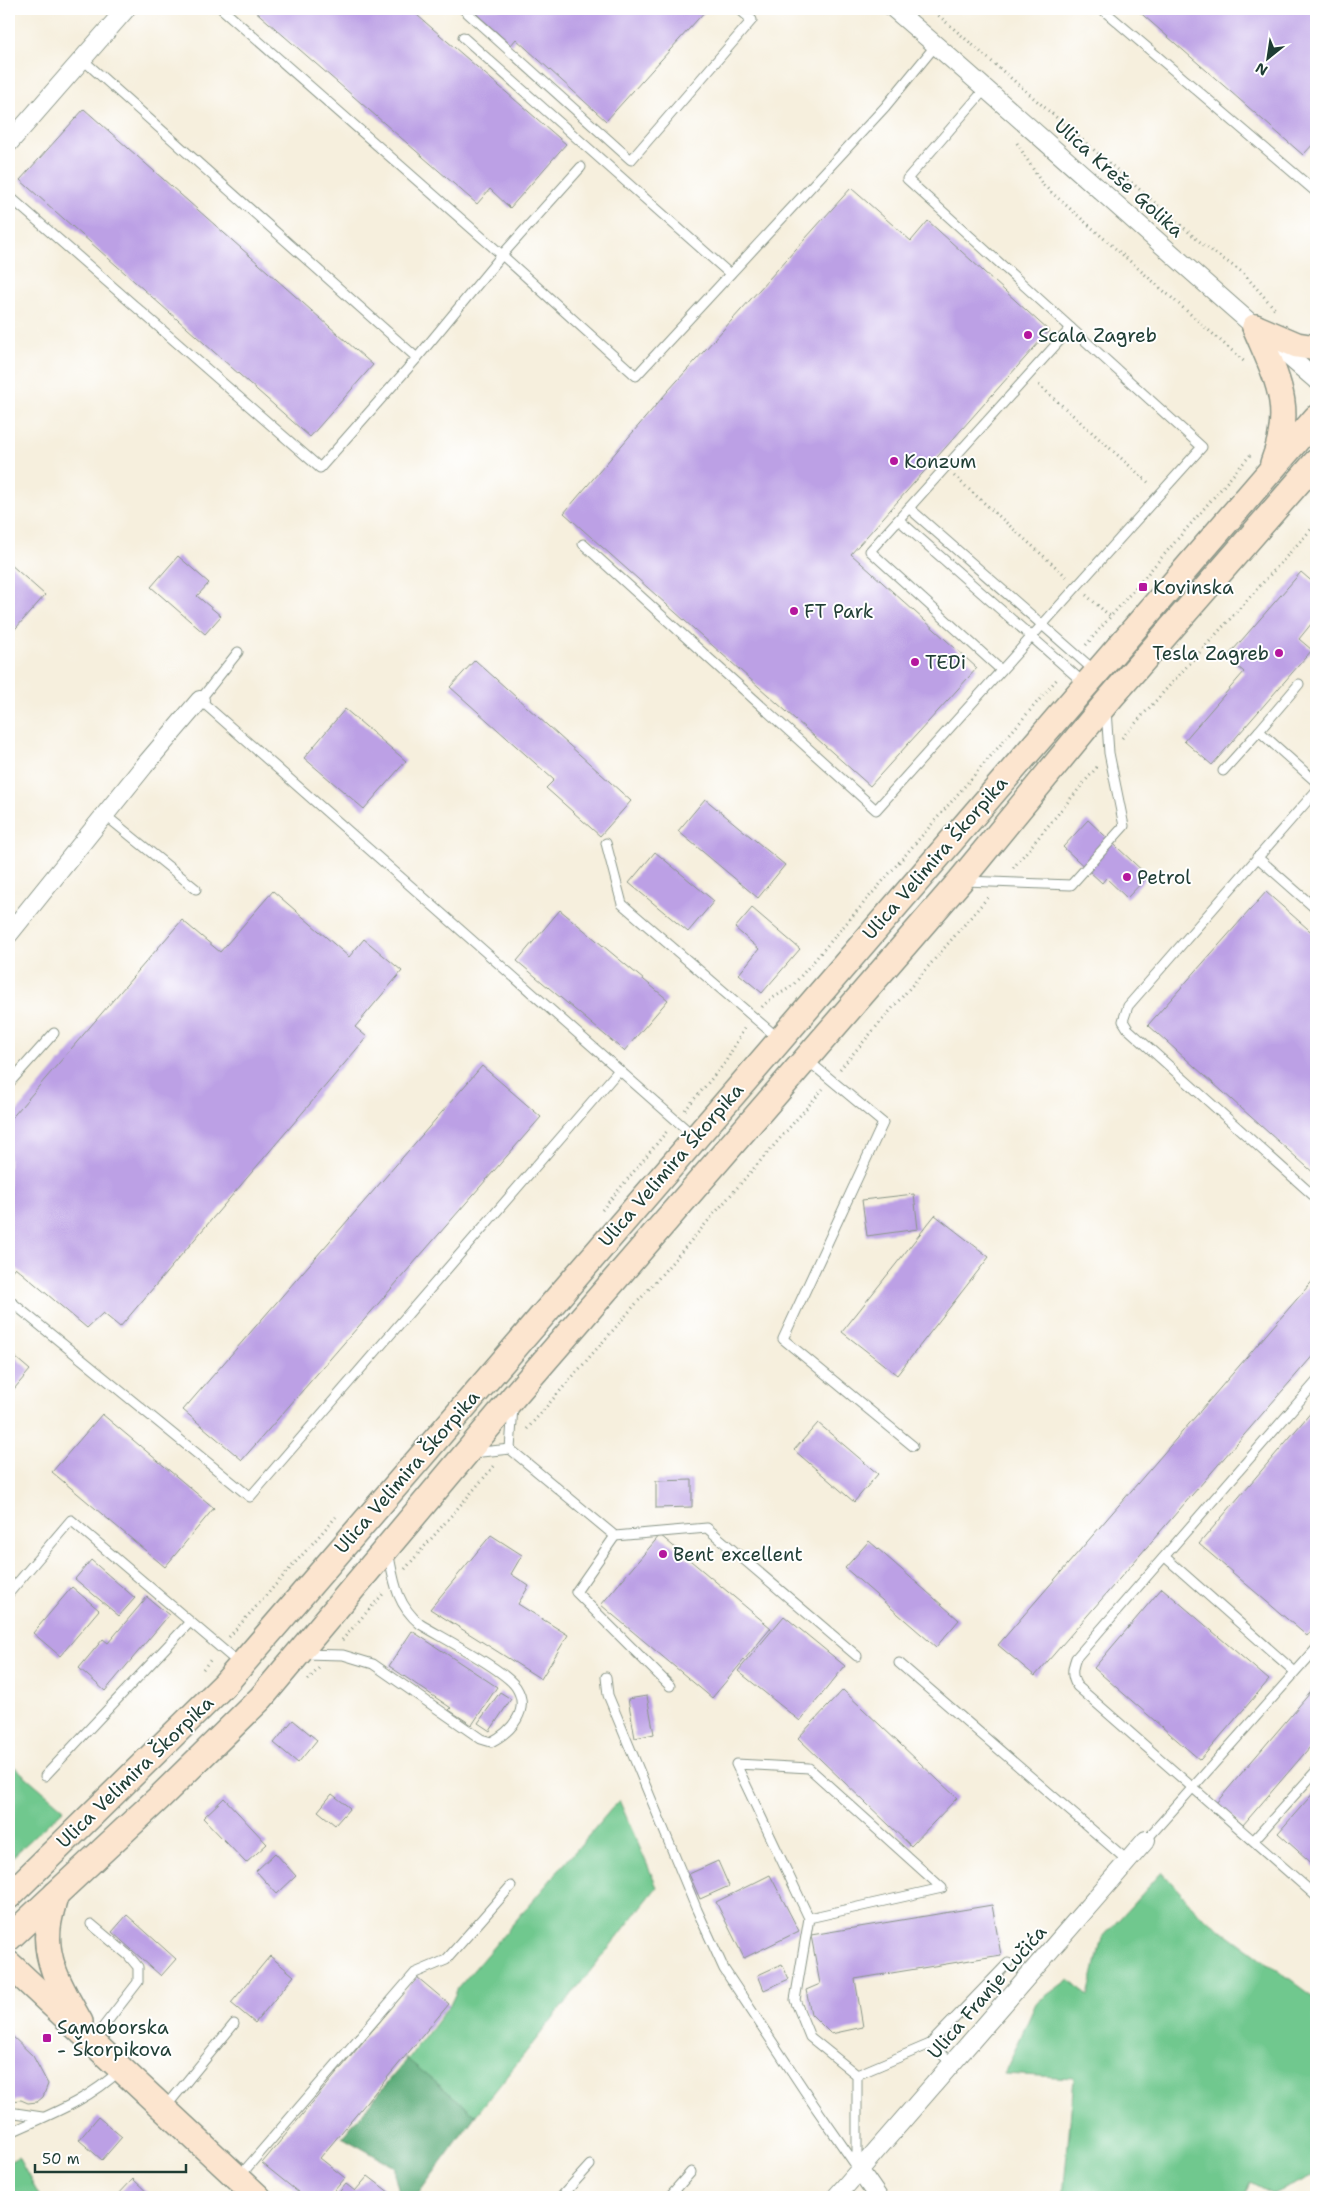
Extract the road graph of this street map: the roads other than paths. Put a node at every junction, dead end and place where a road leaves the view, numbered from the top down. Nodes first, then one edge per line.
1 (126, 9) edge
2 (222, 9) edge
3 (463, 9) edge
4 (739, 9) edge
5 (894, 9) edge
6 (1102, 9) edge
7 (463, 37) dead end
8 (936, 45) junction
9 (82, 59) junction
10 (986, 88) junction
11 (9, 143) edge
12 (581, 167) dead end
13 (1316, 192) edge
14 (9, 196) edge
15 (502, 255) junction
16 (730, 274) junction
17 (1071, 328) junction
18 (1255, 328) junction
19 (1316, 348) edge
20 (417, 358) junction
21 (1316, 380) edge
22 (1316, 418) edge
23 (1316, 462) edge
24 (1268, 474) junction
25 (1316, 490) edge
26 (909, 508) junction
27 (899, 520) junction
28 (1262, 523) junction
29 (583, 544) dead end
30 (1042, 625) junction
31 (1031, 637) junction
32 (238, 652) dead end
33 (1001, 670) junction
34 (1091, 678) junction
35 (1299, 684) dead end
36 (200, 700) junction
37 (1106, 703) junction
38 (1259, 731) junction
39 (1223, 771) dead end
40 (1316, 782) edge
41 (1316, 792) edge
42 (105, 815) junction
43 (606, 843) dead end
44 (1257, 857) junction
45 (960, 881) junction
46 (196, 889) dead end
47 (1316, 909) edge
48 (9, 934) edge
49 (54, 1033) dead end
50 (779, 1039) junction
51 (806, 1059) junction
52 (619, 1070) junction
53 (9, 1079) edge
54 (695, 1137) junction
55 (1316, 1198) edge
56 (9, 1300) edge
57 (1316, 1382) edge
58 (515, 1394) junction
59 (913, 1446) dead end
60 (510, 1449) junction
61 (467, 1454) junction
62 (614, 1536) junction
63 (388, 1546) junction
64 (1164, 1557) junction
65 (9, 1593) edge
66 (190, 1622) junction
67 (1316, 1649) edge
68 (297, 1654) junction
69 (857, 1656) dead end
70 (899, 1664) dead end
71 (241, 1665) junction
72 (1296, 1672) junction
73 (606, 1677) dead end
74 (670, 1686) dead end
75 (1316, 1771) edge
76 (45, 1776) dead end
77 (1194, 1787) junction
78 (1146, 1840) joint
79 (1254, 1840) junction
80 (1128, 1861) junction
81 (511, 1886) dead end
82 (56, 1894) junction
83 (9, 1896) edge
84 (1316, 1896) edge
85 (809, 1918) junction
86 (91, 1924) dead end
87 (9, 1938) edge
88 (1008, 1963) dead end
89 (9, 1964) edge
90 (234, 2024) dead end
91 (91, 2042) junction
92 (930, 2044) junction
93 (953, 2064) junction
94 (120, 2070) junction
95 (857, 2075) junction
96 (163, 2110) junction
97 (9, 2112) edge
98 (42, 2118) junction
99 (9, 2133) edge
100 (590, 2165) dead end
101 (858, 2168) junction
102 (691, 2172) dead end
103 (237, 2179) junction
104 (258, 2197) edge
105 (561, 2197) edge
106 (669, 2197) edge
107 (836, 2197) edge
108 (878, 2197) edge

1 - 9 street
2 - 15 lane
3 - 4 lane
5 - 8 street, Ulica Kreše Golika
6 - 13 lane
7 - 16 lane
8 - 10 street, Ulica Kreše Golika
8 - 16 lane
9 - 11 street
9 - 20 lane
10 - 17 lane
10 - 18 street, Ulica Kreše Golika
12 - 15 lane
14 - 20 lane
15 - 16 lane
15 - 20 lane
17 - 26 lane
17 - 30 lane
18 - 19 main road
18 - 21 street, Ulica Kreše Golika
18 - 24 main road
22 - 24 main road, Ulica Velimira Škorpika
23 - 28 main road, Ulica Velimira Škorpika
24 - 34 main road, Ulica Velimira Škorpika
25 - 28 main road
26 - 27 lane
26 - 30 lane
27 - 31 lane
27 - 33 lane
28 - 37 main road, Ulica Velimira Škorpika
29 - 33 lane
30 - 31 lane
30 - 34 lane
31 - 33 lane
31 - 34 lane
32 - 36 lane
34 - 50 main road, Ulica Velimira Škorpika
35 - 38 lane
36 - 42 street
36 - 52 lane
37 - 45 main road, Ulica Velimira Škorpika
37 - 45 lane
38 - 39 lane
38 - 40 lane
41 - 44 lane
42 - 46 lane
42 - 48 street
43 - 50 lane
44 - 47 lane
44 - 55 lane
45 - 51 main road, Ulica Velimira Škorpika
49 - 53 lane
50 - 54 main road, Ulica Velimira Škorpika
51 - 58 main road, Ulica Velimira Škorpika
51 - 59 lane
52 - 54 lane
52 - 56 lane
54 - 71 main road, Ulica Velimira Škorpika
57 - 64 lane
58 - 60 lane
58 - 61 main road, Ulica Velimira Škorpika
60 - 61 lane
60 - 62 lane
61 - 63 main road, Ulica Velimira Škorpika
62 - 69 lane
62 - 74 lane
63 - 68 main road, Ulica Velimira Škorpika
63 - 68 lane
64 - 72 lane
64 - 77 lane
65 - 66 lane
66 - 71 lane
66 - 76 lane
67 - 72 lane
68 - 82 main road, Ulica Velimira Škorpika
70 - 80 lane
71 - 83 main road, Ulica Velimira Škorpika
72 - 77 lane
73 - 101 lane
75 - 79 lane
77 - 78 lane
77 - 79 lane
78 - 80 street, Ulica Franje Lučića
79 - 84 lane
80 - 93 street, Ulica Franje Lučića
81 - 103 lane
82 - 87 main road, Ulica Velimira Škorpika
82 - 91 main road
85 - 85 lane
85 - 95 lane
86 - 91 lane
88 - 92 lane
89 - 91 main road
90 - 96 lane
91 - 94 main road
92 - 93 lane
92 - 95 lane
93 - 101 street, Ulica Franje Lučića
94 - 96 main road
94 - 98 lane
95 - 101 lane
96 - 103 main road
97 - 98 lane
98 - 99 lane
100 - 105 lane
101 - 107 street, Ulica Franje Lučića
101 - 108 street
102 - 106 lane
103 - 104 main road

